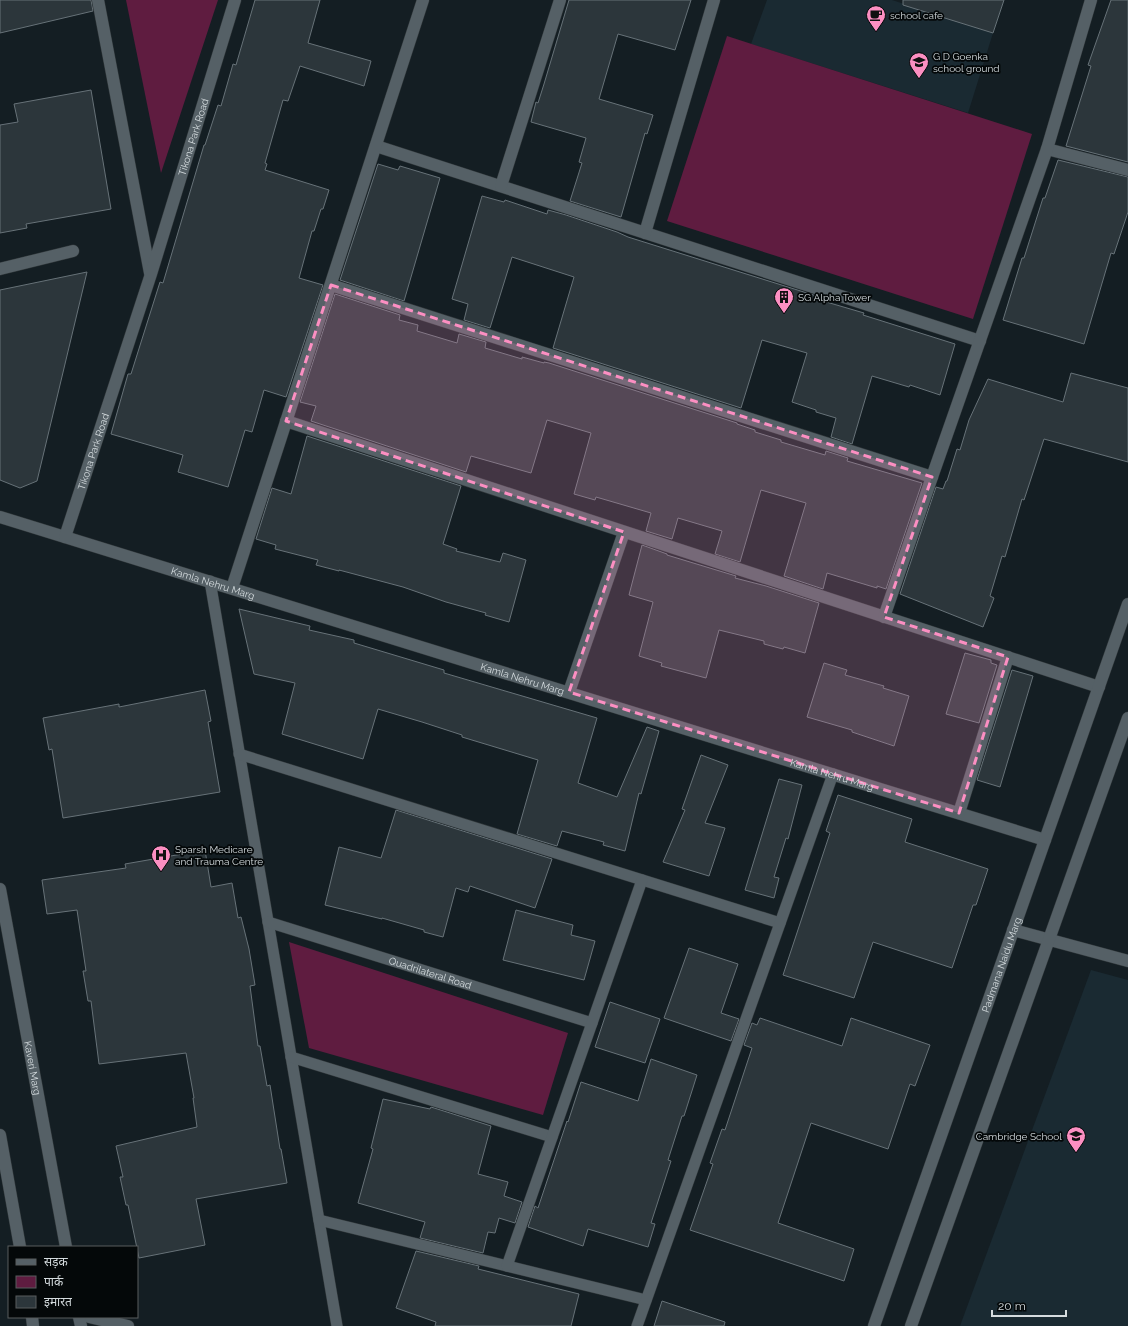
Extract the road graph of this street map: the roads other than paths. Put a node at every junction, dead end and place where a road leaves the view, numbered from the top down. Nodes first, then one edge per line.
1 (98, 0) edge
2 (235, 0) edge
3 (423, 0) edge
4 (560, 0) edge
5 (714, 0) edge
6 (1091, 0) edge
7 (376, 146) junction
8 (1047, 150) junction
9 (1128, 170) edge
10 (502, 186) junction
11 (645, 233) junction
12 (73, 251) dead end
13 (0, 269) edge
14 (151, 274) junction
15 (331, 284) junction
16 (980, 341) junction
17 (286, 421) junction
18 (932, 477) junction
19 (0, 516) edge
20 (624, 532) junction
21 (65, 537) junction
22 (210, 581) junction
23 (232, 588) junction
24 (1128, 604) edge
25 (884, 617) junction
26 (1008, 657) junction
27 (1099, 687) junction
28 (569, 692) junction
29 (1128, 718) edge
30 (239, 754) junction
31 (833, 774) junction
32 (959, 813) junction
33 (1045, 840) junction
34 (642, 880) junction
35 (0, 889) edge
36 (268, 922) junction
37 (780, 923) junction
38 (1013, 930) junction
39 (1049, 940) junction
40 (1128, 961) edge
41 (592, 1023) junction
42 (291, 1057) junction
43 (0, 1135) edge
44 (552, 1137) junction
45 (319, 1220) junction
46 (20, 1246) edge
47 (66, 1246) edge
48 (507, 1266) junction
49 (646, 1300) junction
50 (93, 1318) edge
51 (128, 1326) edge
52 (337, 1326) edge
53 (637, 1326) edge
54 (874, 1326) edge
55 (911, 1326) edge

1 - 14 street, Tikona Park Road
2 - 14 street, Tikona Park Road
3 - 7 street
4 - 10 street
5 - 11 street
6 - 8 street
7 - 10 street
7 - 15 street
8 - 9 street
8 - 16 street
10 - 11 street
11 - 16 street
12 - 13 street
14 - 21 street, Tikona Park Road
15 - 17 street
15 - 18 street
16 - 18 street
17 - 20 street
17 - 23 street
18 - 25 street
19 - 21 street, Kamla Nehru Marg
20 - 25 street
20 - 28 street
21 - 22 street, Kamla Nehru Marg
22 - 23 street, Kamla Nehru Marg
22 - 30 lane
23 - 28 street, Kamla Nehru Marg
24 - 27 street, Padmana Naidu Marg
25 - 26 street
26 - 27 street
26 - 32 street
27 - 33 street, Padmana Naidu Marg
28 - 31 street, Kamla Nehru Marg
29 - 39 street
30 - 34 lane
30 - 36 lane
31 - 32 street, Kamla Nehru Marg
31 - 37 lane
32 - 33 street, Kamla Nehru Marg
33 - 38 street, Padmana Naidu Marg
34 - 37 lane
34 - 41 lane
35 - 47 street, Kaveri Marg
36 - 41 lane, Quadrilateral Road
36 - 42 lane
37 - 49 lane
38 - 39 street
38 - 54 street, Padmana Naidu Marg
39 - 40 street
39 - 55 street
41 - 44 lane
42 - 44 lane
42 - 45 lane
43 - 46 street
44 - 48 lane
45 - 48 lane
45 - 52 lane
48 - 49 lane
49 - 53 lane
50 - 51 street

